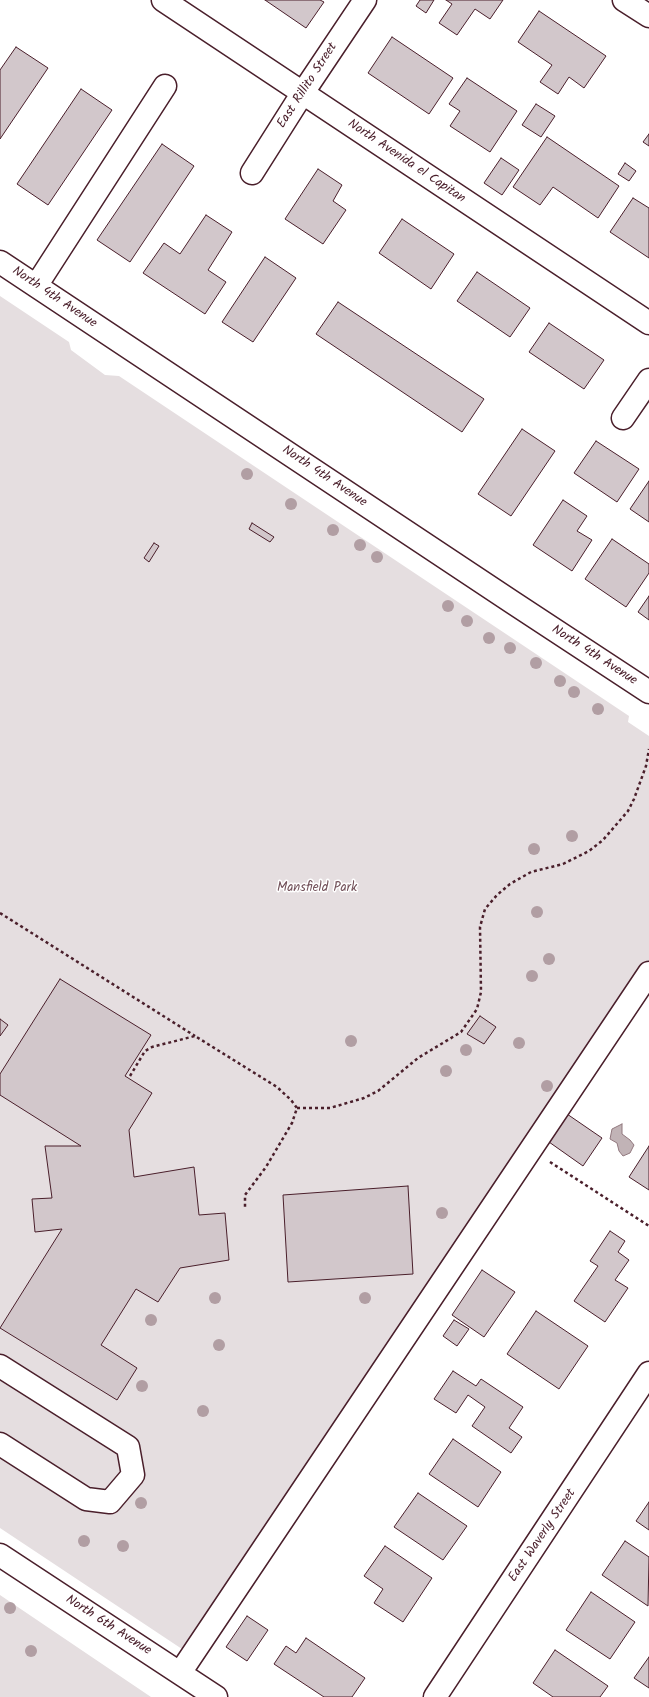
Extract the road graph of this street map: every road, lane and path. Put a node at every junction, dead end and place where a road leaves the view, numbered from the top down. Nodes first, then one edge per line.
1 (163, 0) edge
2 (365, 0) edge
3 (624, 0) edge
4 (649, 16) edge
5 (164, 86) dead end
6 (302, 94) junction
7 (252, 174) dead end
8 (0, 262) edge
9 (36, 286) junction
10 (649, 323) edge
11 (649, 380) edge
12 (623, 418) dead end
13 (649, 692) edge
14 (649, 749) edge
15 (0, 913) edge
16 (649, 973) edge
17 (195, 1036) junction
18 (130, 1076) dead end
19 (297, 1108) junction
20 (531, 1149) junction
21 (245, 1207) dead end
22 (649, 1226) edge
23 (0, 1366) edge
24 (649, 1374) edge
25 (0, 1444) edge
26 (0, 1555) edge
27 (180, 1674) junction
28 (216, 1697) edge
29 (435, 1697) edge

1 - 6 street, North Avenida el Capitan
2 - 6 street, East Rillito Street
3 - 4 street
5 - 9 street
6 - 7 street, East Rillito Street
6 - 10 street, North Avenida el Capitan
8 - 9 street, North 4th Avenue
9 - 13 street, North 4th Avenue
11 - 12 street
14 - 19 path
15 - 17 path
16 - 20 street
17 - 18 path
17 - 19 path
19 - 21 path
20 - 22 path
20 - 27 street
23 - 25 street
24 - 29 street, East Waverly Street
26 - 27 street, North 6th Avenue
27 - 28 street, North 6th Avenue

